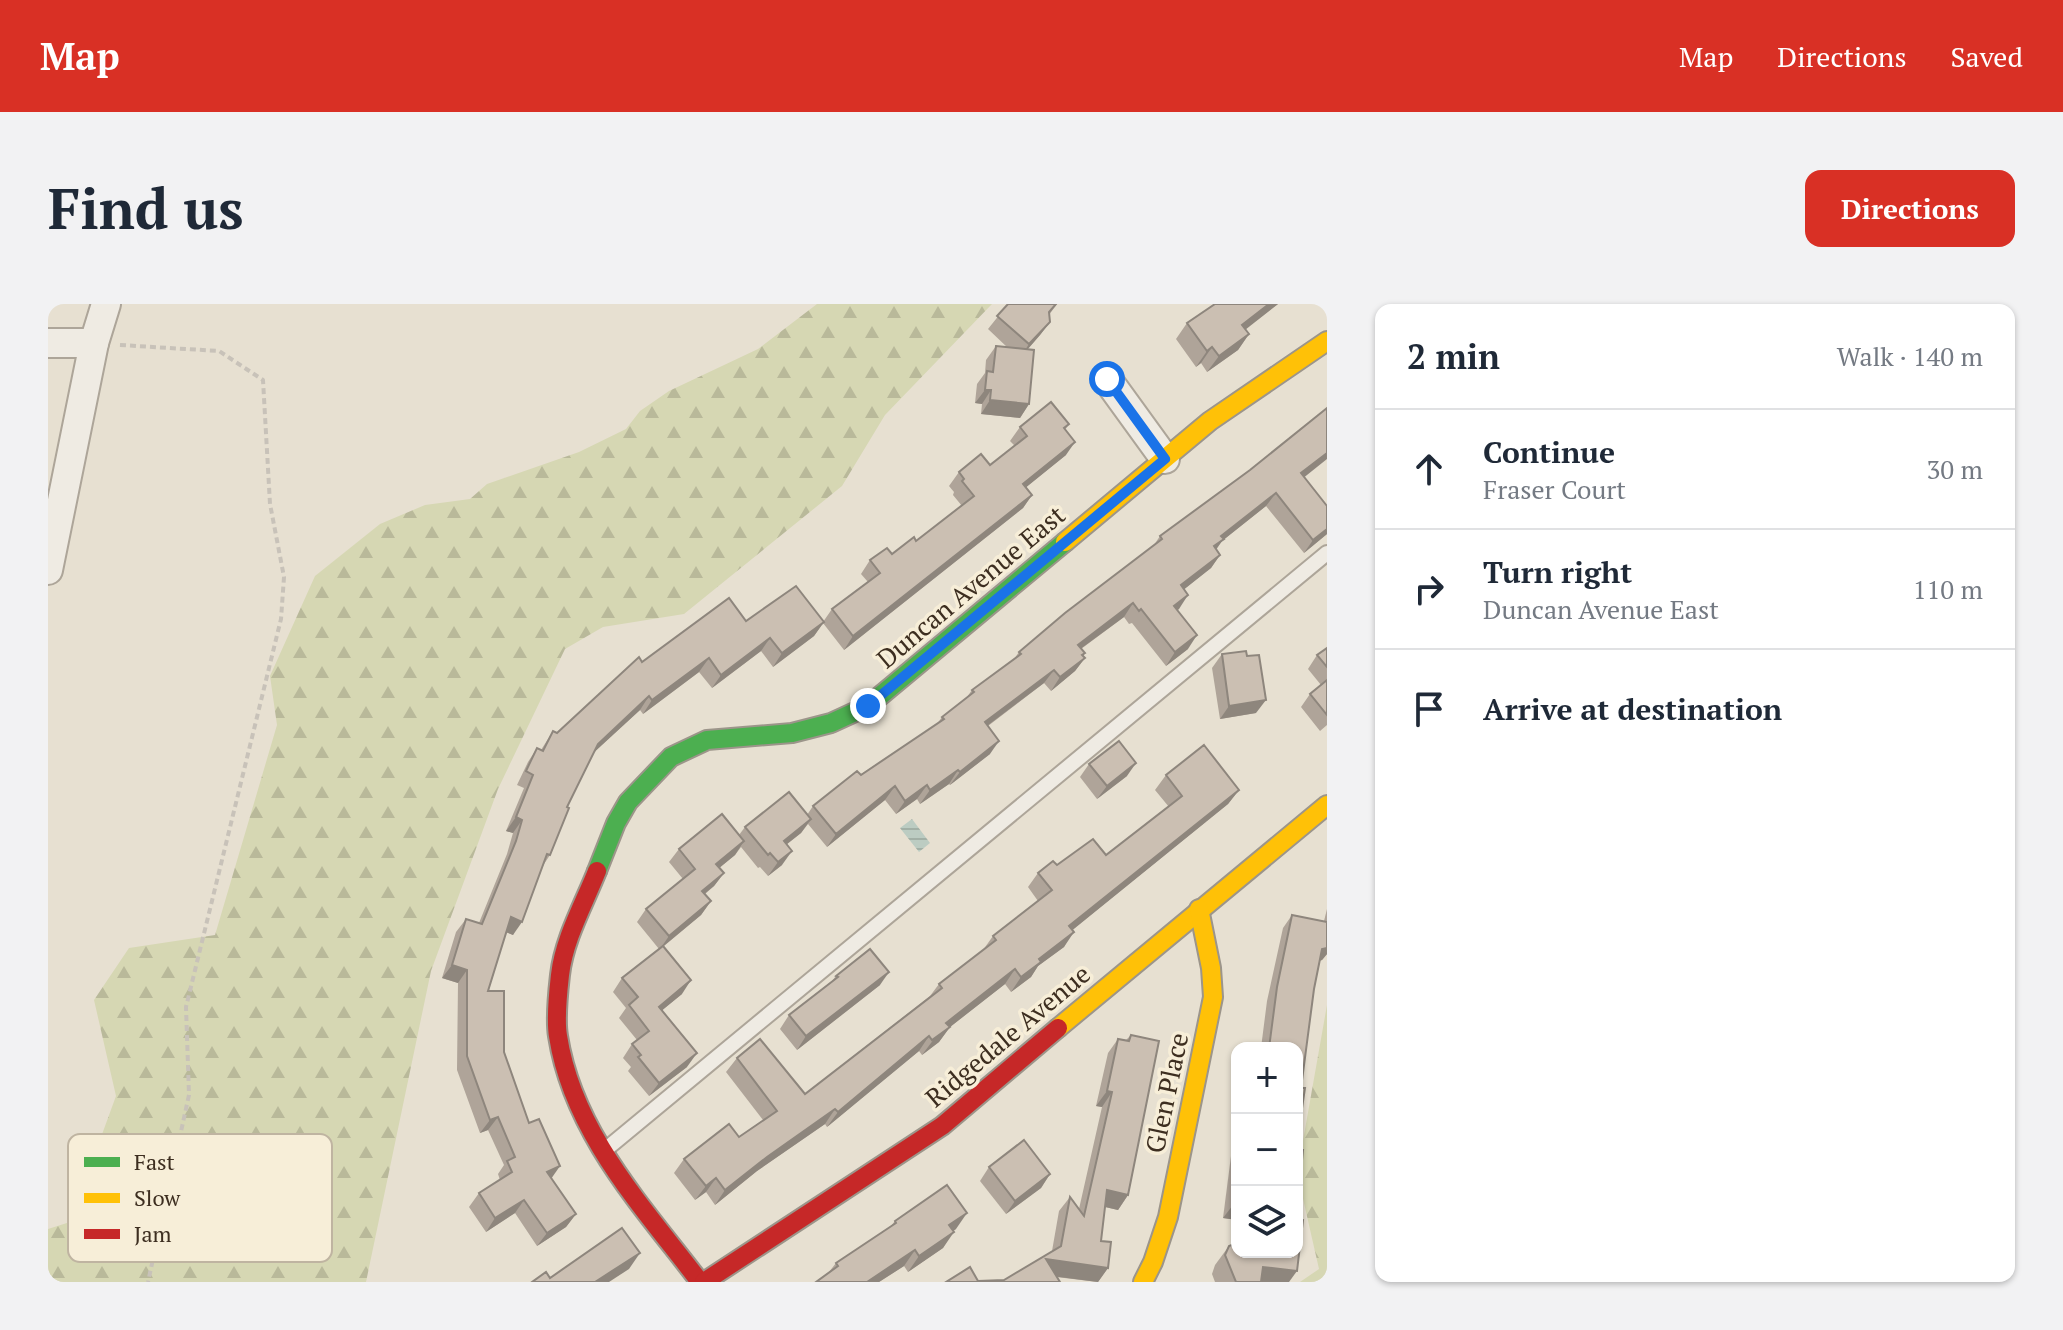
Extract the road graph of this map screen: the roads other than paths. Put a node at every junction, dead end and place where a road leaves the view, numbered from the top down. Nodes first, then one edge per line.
1 (106, 304) edge
2 (1327, 341) edge
3 (48, 343) edge
4 (94, 343) junction
5 (1107, 379) dead end
6 (1165, 459) junction
7 (1327, 553) edge
8 (48, 570) edge
9 (1327, 805) edge
10 (1199, 909) junction
11 (601, 1152) junction
12 (702, 1282) edge
13 (1143, 1282) edge

1 - 4 street
2 - 6 street, Duncan Avenue East
3 - 4 street
4 - 8 street
5 - 6 street
6 - 11 street, Duncan Avenue East
7 - 11 lane
9 - 10 street, Ridgedale Avenue
10 - 12 street, Ridgedale Avenue
10 - 13 street, Glen Place
11 - 12 street, Duncan Avenue East

